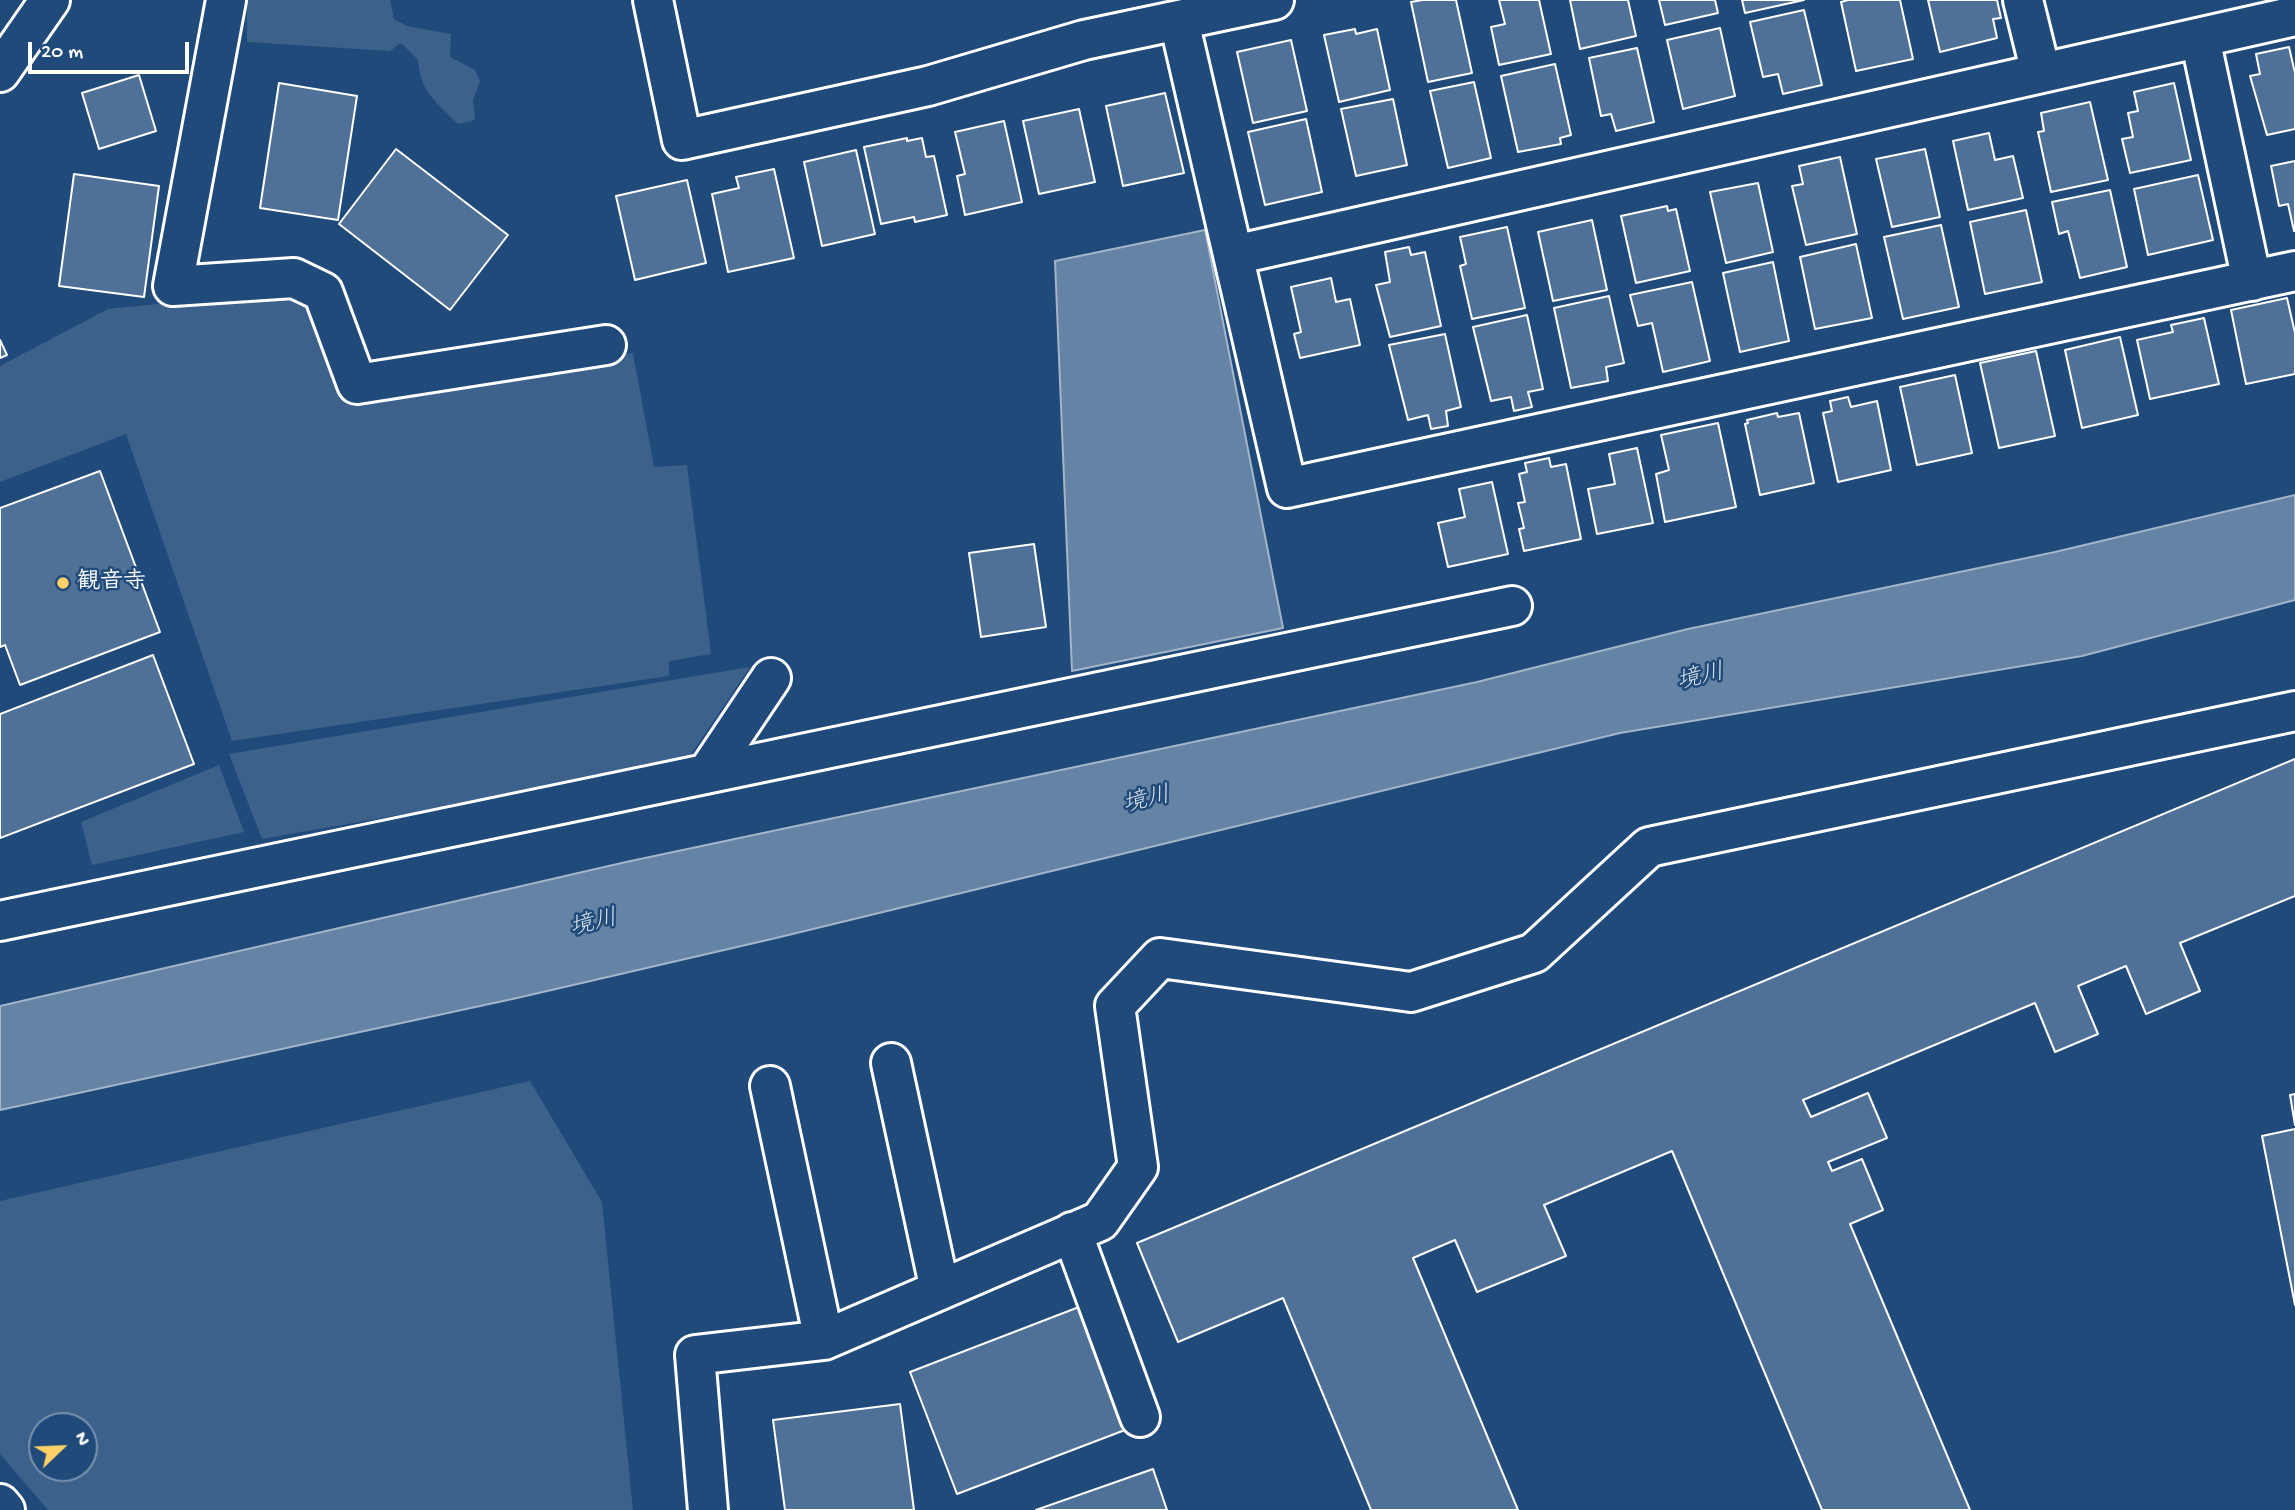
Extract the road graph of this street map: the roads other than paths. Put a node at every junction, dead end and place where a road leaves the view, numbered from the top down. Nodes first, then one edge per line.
1 (50, 0) edge
2 (226, 0) edge
3 (653, 0) edge
4 (1274, 0) edge
5 (2023, 0) edge
6 (2295, 16) edge
7 (1179, 21) junction
8 (2200, 38) junction
9 (0, 72) edge
10 (2041, 74) junction
11 (1234, 255) junction
12 (2295, 271) edge
13 (2252, 281) junction
14 (606, 345) dead end
15 (1511, 606) dead end
16 (771, 678) dead end
17 (2295, 710) edge
18 (708, 772) junction
19 (0, 921) edge
20 (891, 1063) dead end
21 (770, 1086) dead end
22 (1072, 1233) junction
23 (940, 1290) junction
24 (824, 1340) junction
25 (1140, 1417) dead end
26 (0, 1504) edge
27 (5, 1510) edge
28 (708, 1510) edge

1 - 9 street
2 - 14 street
3 - 7 street
4 - 7 street
5 - 10 street
6 - 8 street
7 - 11 street
8 - 10 street
8 - 13 street
10 - 11 street
11 - 13 street
12 - 13 street
15 - 18 street
16 - 18 street
17 - 22 street
18 - 19 street
20 - 23 street
21 - 24 street
22 - 23 street
22 - 25 street
23 - 24 street
24 - 28 street
26 - 27 street

